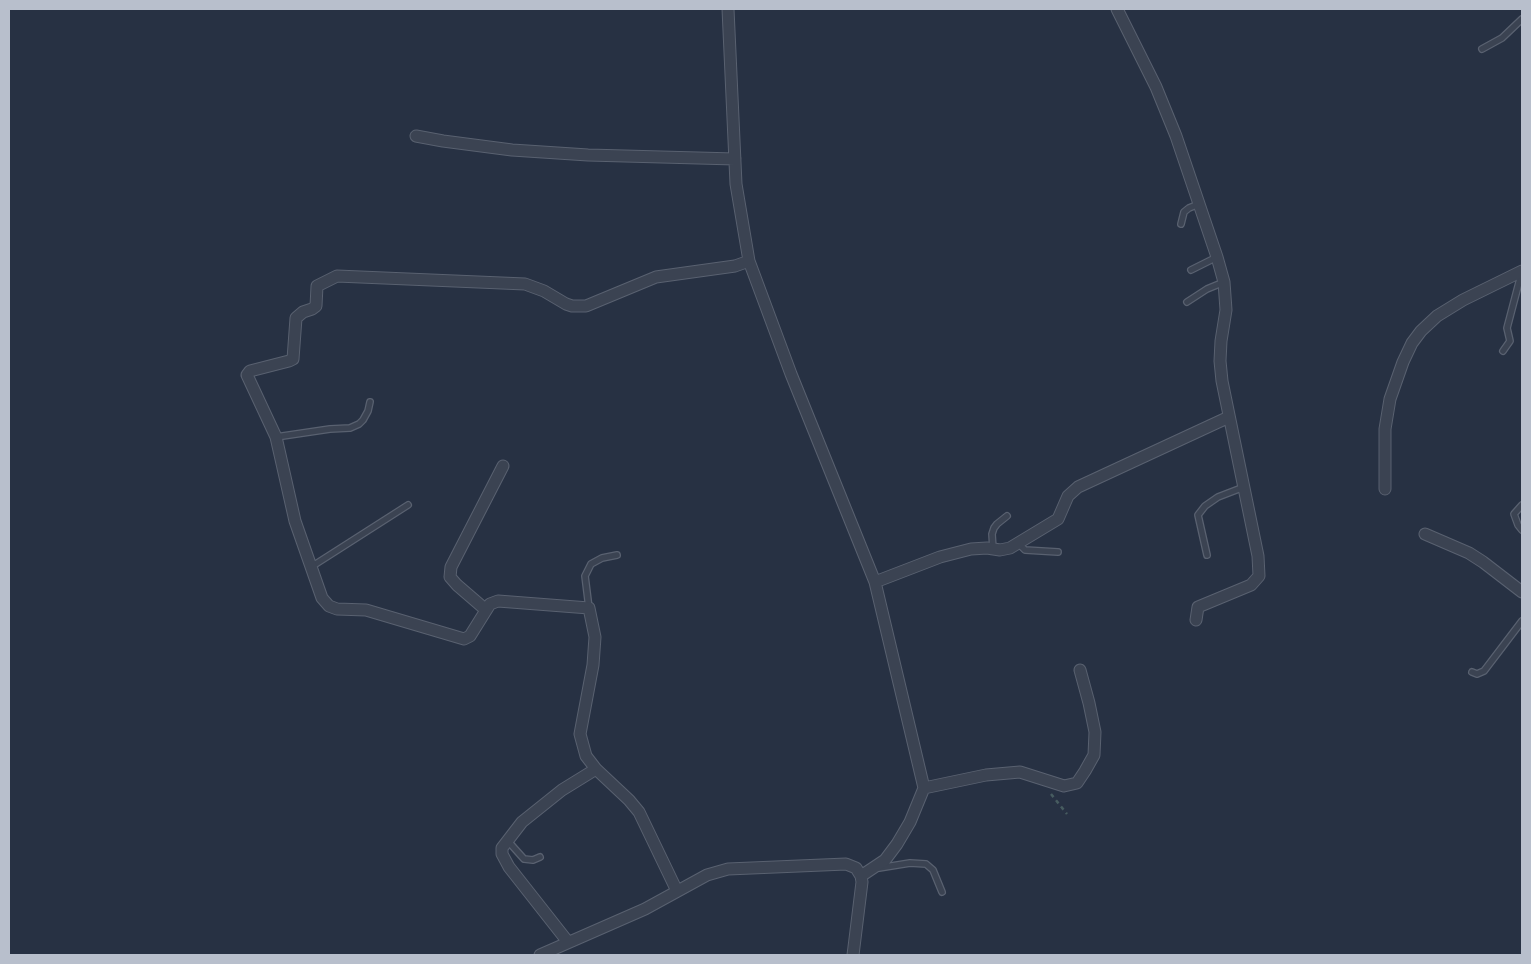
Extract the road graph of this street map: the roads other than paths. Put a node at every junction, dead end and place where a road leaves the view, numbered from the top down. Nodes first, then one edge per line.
1 (728, 9) edge
2 (1117, 9) edge
3 (1522, 19) edge
4 (1482, 49) dead end
5 (416, 136) dead end
6 (735, 159) junction
7 (1199, 204) junction
8 (1181, 224) dead end
9 (1217, 258) junction
10 (749, 261) junction
11 (1191, 270) dead end
12 (1522, 271) edge
13 (1224, 282) junction
14 (1188, 302) dead end
15 (1503, 351) dead end
16 (370, 402) dead end
17 (1230, 418) junction
18 (276, 437) junction
19 (503, 466) dead end
20 (1244, 487) junction
21 (1385, 489) dead end
22 (408, 505) dead end
23 (1522, 505) edge
24 (1006, 516) dead end
25 (1522, 530) edge
26 (1425, 534) dead end
27 (1018, 543) junction
28 (993, 549) junction
29 (1058, 552) dead end
30 (617, 555) dead end
31 (1207, 555) dead end
32 (311, 567) junction
33 (875, 582) junction
34 (1522, 592) edge
35 (589, 608) junction
36 (486, 610) junction
37 (1196, 620) dead end
38 (1522, 621) edge
39 (1080, 670) dead end
40 (1472, 672) dead end
41 (596, 769) junction
42 (924, 788) junction
43 (506, 840) junction
44 (540, 857) dead end
45 (872, 869) junction
46 (861, 876) junction
47 (677, 891) junction
48 (942, 892) dead end
49 (568, 942) junction
50 (540, 955) edge
51 (853, 955) edge

1 - 6 street
2 - 7 street
3 - 4 lane
5 - 6 street
6 - 10 street
7 - 8 lane
7 - 9 street
9 - 11 lane
9 - 13 street
10 - 18 street
10 - 33 street
12 - 15 lane
12 - 21 street
13 - 14 lane
13 - 17 street
16 - 18 lane
17 - 20 street
17 - 27 street
18 - 32 street
19 - 36 street
20 - 31 lane
20 - 37 street
22 - 32 lane
23 - 25 lane
24 - 28 lane
26 - 34 street
27 - 28 street
27 - 29 lane
28 - 33 street
30 - 35 lane
32 - 36 street
33 - 42 street
35 - 36 street
35 - 41 street
38 - 40 lane
39 - 42 street
41 - 43 street
41 - 47 street
42 - 45 street
43 - 44 lane
43 - 49 street
45 - 46 street
45 - 48 lane
46 - 47 street
46 - 51 street
47 - 49 street
49 - 50 street

